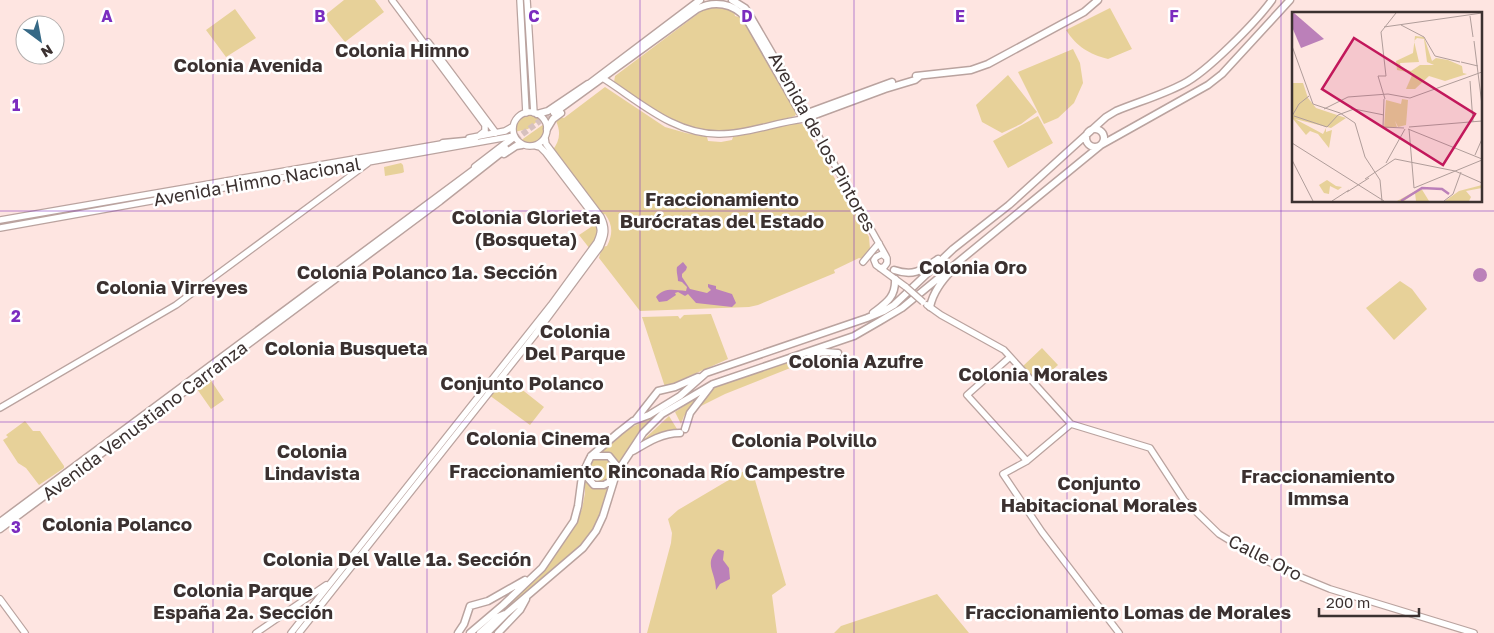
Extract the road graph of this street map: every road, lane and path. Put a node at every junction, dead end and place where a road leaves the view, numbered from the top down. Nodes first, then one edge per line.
1 (392, 0) edge
2 (397, 0) edge
3 (520, 0) edge
4 (527, 0) edge
5 (700, 0) edge
6 (732, 0) edge
7 (1098, 0) edge
8 (1272, 0) edge
9 (1290, 0) edge
10 (719, 2) edge
11 (764, 44) junction
12 (443, 65) junction
13 (604, 78) junction
14 (594, 83) junction
15 (526, 112) junction
16 (554, 112) tunnel mouth
17 (535, 113) junction
18 (806, 118) junction
19 (512, 128) junction
20 (547, 128) junction
21 (1089, 131) junction
22 (496, 133) junction
23 (514, 137) junction
24 (477, 138) junction
25 (544, 138) junction
26 (484, 142) junction
27 (443, 144) joint
28 (522, 145) junction
29 (536, 146) junction
30 (1100, 146) junction
31 (505, 149) tunnel mouth
32 (496, 151) junction
33 (368, 163) junction
34 (469, 175) junction
35 (0, 220) edge
36 (0, 228) edge
37 (879, 242) junction
38 (954, 248) junction
39 (877, 256) junction
40 (964, 257) junction
41 (887, 258) junction
42 (863, 262) dead end
43 (880, 268) junction
44 (894, 270) junction
45 (895, 279) junction
46 (904, 285) junction
47 (930, 307) junction
48 (867, 318) junction
49 (528, 339) junction
50 (782, 347) junction
51 (770, 350) junction
52 (838, 353) dead end
53 (796, 355) junction
54 (1010, 357) junction
55 (786, 359) junction
56 (774, 364) junction
57 (706, 373) junction
58 (713, 384) junction
59 (0, 408) edge
60 (636, 420) junction
61 (1071, 424) junction
62 (630, 453) junction
63 (592, 456) junction
64 (1027, 462) junction
65 (585, 467) junction
66 (615, 476) junction
67 (0, 522) edge
68 (0, 529) edge
69 (542, 568) junction
70 (332, 581) junction
71 (527, 596) junction
72 (511, 597) junction
73 (0, 599) edge
74 (507, 613) junction
75 (25, 633) edge
76 (256, 633) edge
77 (292, 633) edge
78 (299, 633) edge
79 (458, 633) edge
80 (465, 633) edge
81 (470, 633) edge
82 (480, 633) edge
83 (487, 633) edge
84 (498, 633) edge
85 (1120, 633) edge
86 (1474, 633) edge

1 - 12 main road
2 - 12 main road
3 - 15 main road
4 - 17 main road
5 - 14 main road
6 - 11 main road
7 - 18 main road
8 - 21 main road
9 - 30 main road
10 - 11 main road
10 - 13 main road
11 - 18 main road, Avenida de los Pintores
12 - 22 main road
12 - 24 main road
13 - 14 main road
13 - 18 main road
14 - 16 main road
14 - 17 main road
14 - 20 main road
15 - 17 main road
15 - 19 main road
17 - 20 main road
18 - 37 main road, Avenida de los Pintores
19 - 22 main road
19 - 23 main road
20 - 25 main road
21 - 30 main road
21 - 30 main road
21 - 38 main road
22 - 24 main road
23 - 26 main road, Avenida Himno Nacional
23 - 28 main road
23 - 32 main road
24 - 27 main road
25 - 29 main road
25 - 49 main road
26 - 32 main road
26 - 33 main road, Avenida Himno Nacional
27 - 35 main road, Avenida Himno Nacional
28 - 29 main road
28 - 34 main road
29 - 49 main road
30 - 40 main road
31 - 34 main road, Avenida Venustiano Carranza
32 - 34 main road
33 - 36 main road, Avenida Himno Nacional
33 - 59 main road
34 - 67 main road, Avenida Venustiano Carranza
34 - 68 main road, Avenida Venustiano Carranza
37 - 39 main road, Avenida de los Pintores
37 - 41 main road, Avenida de los Pintores
37 - 42 main road
38 - 44 main road
38 - 48 main road
39 - 41 main road
39 - 43 main road
40 - 47 main road
40 - 53 main road
41 - 43 main road
41 - 44 main road, Avenida de los Pintores
43 - 45 main road
44 - 46 main road, Avenida de los Pintores
45 - 46 main road
45 - 48 main road
46 - 47 main road, bridge
47 - 54 main road
48 - 50 main road
49 - 70 main road
49 - 78 main road
50 - 51 main road
50 - 55 main road
51 - 56 main road
51 - 57 main road
52 - 53 main road
53 - 55 main road
54 - 61 main road
54 - 64 main road
55 - 56 main road
56 - 58 main road
57 - 60 main road
57 - 60 main road
58 - 62 main road
58 - 62 main road
60 - 63 main road
61 - 64 main road
61 - 86 main road, Calle Oro
62 - 66 main road
63 - 65 main road
63 - 66 main road
64 - 85 main road
65 - 66 main road
65 - 69 main road
66 - 71 main road
69 - 72 main road
69 - 79 main road
70 - 76 main road
70 - 77 main road
71 - 74 main road
71 - 84 main road
72 - 80 main road
72 - 81 main road
73 - 75 main road
74 - 82 main road
74 - 83 main road

